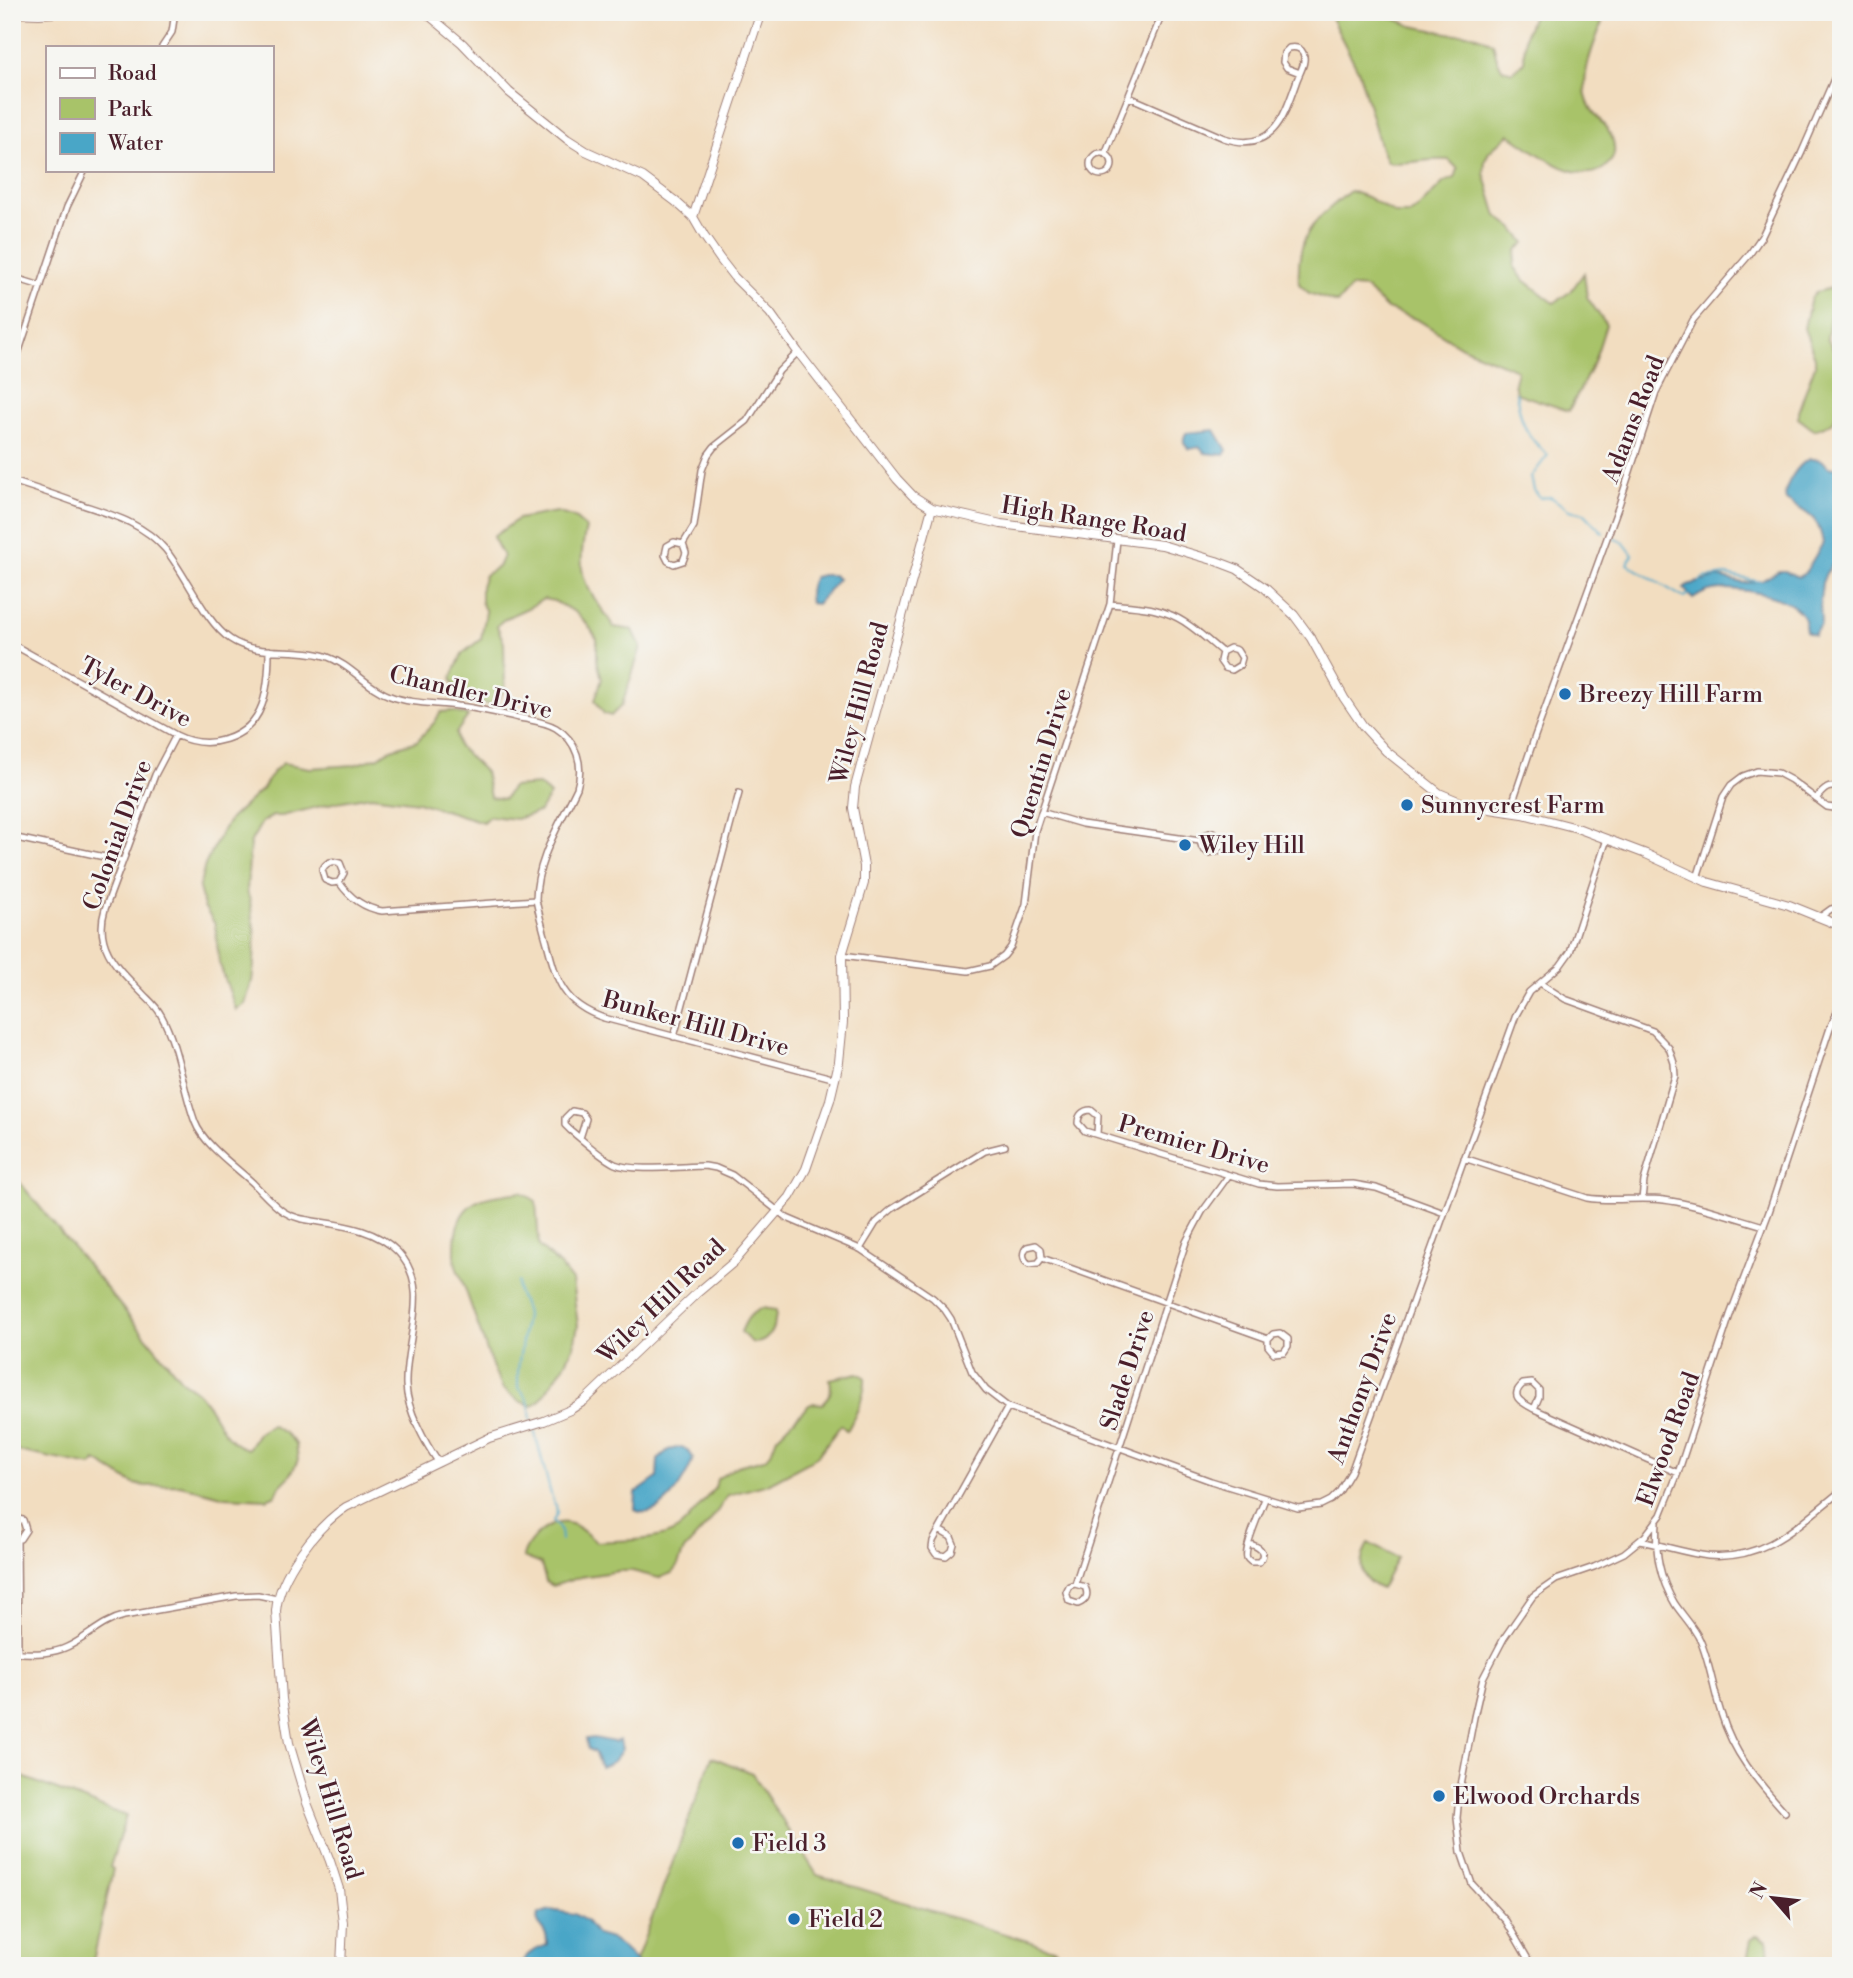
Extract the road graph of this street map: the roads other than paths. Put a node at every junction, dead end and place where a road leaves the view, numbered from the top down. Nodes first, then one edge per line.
1 (69, 12) edge
2 (176, 12) edge
3 (425, 12) edge
4 (761, 12) edge
5 (1163, 12) edge
6 (12, 13) edge
7 (163, 46) edge
8 (1841, 63) edge
9 (1300, 73) junction
10 (1129, 97) junction
11 (1105, 154) junction
12 (84, 172) edge
13 (693, 217) junction
14 (12, 277) edge
15 (41, 286) junction
16 (798, 352) junction
17 (12, 372) edge
18 (12, 481) edge
19 (932, 508) junction
20 (1117, 540) junction
21 (683, 544) junction
22 (1110, 604) junction
23 (12, 644) edge
24 (270, 650) junction
25 (1222, 652) junction
26 (176, 736) junction
27 (1841, 792) edge
28 (739, 793) dead end
29 (1816, 799) junction
30 (1841, 802) edge
31 (1041, 812) junction
32 (1509, 813) junction
33 (12, 837) edge
34 (1607, 839) junction
35 (1200, 841) junction
36 (123, 861) junction
37 (1697, 878) junction
38 (339, 882) junction
39 (536, 900) junction
40 (1841, 907) edge
41 (1820, 917) junction
42 (1841, 926) edge
43 (842, 955) junction
44 (1540, 983) junction
45 (1841, 1003) edge
46 (674, 1037) junction
47 (835, 1079) junction
48 (1097, 1135) junction
49 (580, 1138) junction
50 (1005, 1146) dead end
51 (1464, 1158) junction
52 (1229, 1175) junction
53 (1642, 1199) junction
54 (777, 1212) junction
55 (1444, 1213) junction
56 (1764, 1226) junction
57 (860, 1249) junction
58 (1042, 1258) dead end
59 (1167, 1303) junction
60 (1268, 1339) dead end
61 (1008, 1407) junction
62 (1534, 1409) junction
63 (1120, 1447) junction
64 (439, 1463) junction
65 (1678, 1473) junction
66 (1841, 1491) edge
67 (1265, 1499) junction
68 (12, 1518) edge
69 (1657, 1522) junction
70 (939, 1530) junction
71 (14, 1539) edge
72 (1639, 1541) junction
73 (1249, 1544) dead end
74 (1656, 1544) junction
75 (1075, 1584) dead end
76 (277, 1600) junction
77 (15, 1653) edge
78 (1785, 1812) dead end
79 (1531, 1964) edge
80 (341, 1966) edge
81 (1522, 1966) edge

1 - 6 street
2 - 7 street
3 - 13 street, High Range Road
4 - 13 street
5 - 10 street
8 - 32 street, Adams Road
9 - 9 street
9 - 10 street
10 - 11 street
11 - 11 street
12 - 15 street
13 - 16 street, High Range Road
14 - 15 street
15 - 17 street
16 - 19 street, High Range Road
16 - 21 street
18 - 24 street, Chandler Drive
19 - 20 street, High Range Road
19 - 43 street, Wiley Hill Road
20 - 22 street, Quentin Drive
20 - 32 street, High Range Road
21 - 21 street
22 - 25 street
22 - 31 street, Quentin Drive
23 - 26 street, Tyler Drive
24 - 26 street, Tyler Drive
24 - 39 street, Chandler Drive
25 - 25 street
26 - 36 street, Colonial Drive
27 - 29 street
28 - 46 street
29 - 30 street
29 - 37 street
31 - 35 street
31 - 43 street, Quentin Drive
32 - 34 street, High Range Road
33 - 36 street
34 - 37 street, High Range Road
34 - 44 street, Anthony Drive
35 - 35 street
36 - 64 street, Colonial Drive
37 - 41 street, High Range Road
38 - 38 street
38 - 39 street
39 - 46 street, Bunker Hill Drive
40 - 41 street
41 - 42 street, High Range Road
43 - 47 street, Wiley Hill Road
44 - 51 street, Anthony Drive
44 - 53 street
45 - 56 street, Elwood Road
46 - 47 street, Bunker Hill Drive
47 - 54 street, Wiley Hill Road
48 - 48 street, Premier Drive
48 - 52 street, Premier Drive
49 - 49 street
49 - 54 street, Anthony Drive
50 - 57 street
51 - 53 street
51 - 55 street, Anthony Drive
52 - 55 street, Premier Drive
52 - 59 street, Slade Drive
53 - 56 street
54 - 57 street, Anthony Drive
54 - 64 street, Wiley Hill Road
55 - 67 street, Anthony Drive
56 - 65 street, Elwood Road
57 - 61 street, Anthony Drive
58 - 59 street
59 - 60 street
59 - 63 street, Slade Drive
61 - 63 street, Anthony Drive
61 - 70 street
62 - 62 street
62 - 65 street
63 - 67 street, Anthony Drive
63 - 75 street, Slade Drive
64 - 76 street, Wiley Hill Road
65 - 69 street, Elwood Road
66 - 74 street
67 - 73 street
68 - 71 street
69 - 72 street, Elwood Road
69 - 74 street
70 - 70 street
71 - 77 street
72 - 74 street
72 - 79 street, Elwood Road
74 - 78 street
76 - 77 street
76 - 80 street, Wiley Hill Road
79 - 81 street

